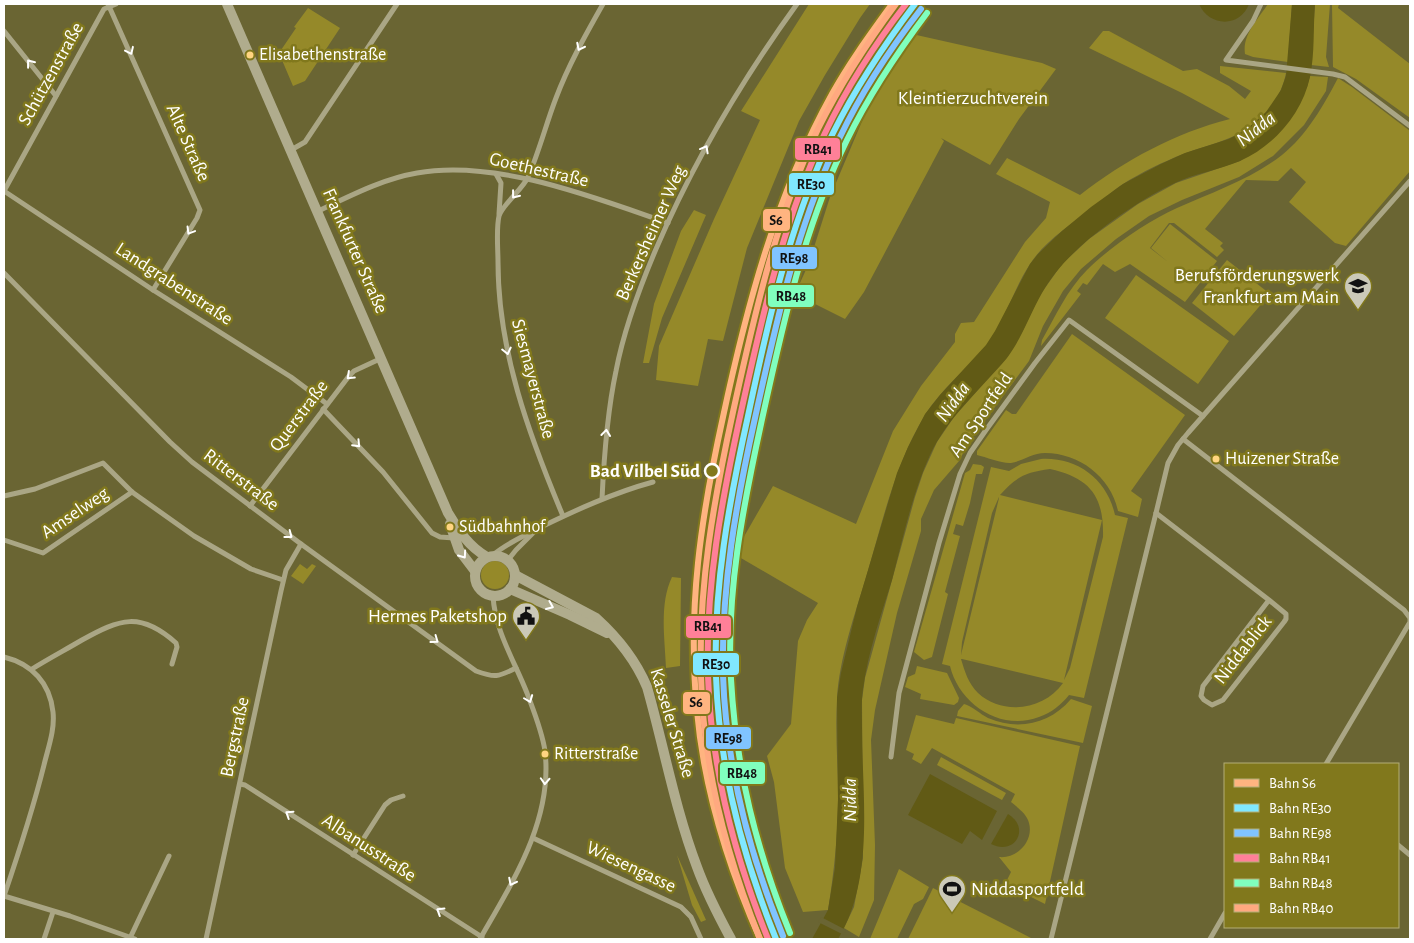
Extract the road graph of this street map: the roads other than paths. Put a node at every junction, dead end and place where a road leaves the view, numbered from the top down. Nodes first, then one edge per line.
1 (116, 4) edge
2 (227, 4) edge
3 (397, 4) edge
4 (603, 4) edge
5 (797, 4) edge
6 (1261, 4) edge
7 (109, 5) edge
8 (4, 30) edge
9 (56, 96) junction
10 (1410, 126) edge
11 (291, 150) junction
12 (496, 174) junction
13 (528, 179) junction
14 (1410, 180) edge
15 (4, 191) edge
16 (318, 210) junction
17 (499, 215) junction
18 (668, 223) junction
19 (4, 273) edge
20 (153, 290) junction
21 (382, 358) junction
22 (327, 404) junction
23 (323, 409) junction
24 (1203, 416) junction
25 (1183, 439) junction
26 (653, 482) dead end
27 (132, 492) junction
28 (4, 496) edge
29 (602, 499) junction
30 (250, 506) junction
31 (448, 513) junction
32 (1156, 513) junction
33 (563, 516) junction
34 (536, 530) junction
35 (454, 538) junction
36 (4, 540) edge
37 (301, 544) junction
38 (490, 556) junction
39 (508, 560) junction
40 (475, 571) junction
41 (515, 575) junction
42 (283, 580) junction
43 (510, 589) junction
44 (493, 596) junction
45 (1269, 600) junction
46 (612, 636) junction
47 (4, 656) edge
48 (172, 664) dead end
49 (516, 668) junction
50 (32, 669) junction
51 (891, 757) dead end
52 (1327, 763) edge
53 (240, 784) junction
54 (404, 796) dead end
55 (533, 838) junction
56 (1399, 846) edge
57 (353, 855) junction
58 (1410, 855) edge
59 (169, 856) dead end
60 (4, 896) edge
61 (53, 912) junction
62 (1224, 915) edge
63 (120, 937) edge
64 (133, 938) edge
65 (481, 938) edge
66 (44, 939) edge
67 (206, 939) edge
68 (700, 939) edge
69 (731, 939) edge
70 (1050, 939) edge
71 (1210, 939) edge

1 - 7 street
2 - 11 main road, Frankfurter Straße
3 - 11 street
4 -> 13 street
18 -> 5 street, Berkersheimer Weg
6 - 10 street
7 - 9 street, Schützenstraße
7 -> 20 street, Alte Straße
9 -> 8 street
9 - 15 street, Schützenstraße
11 - 16 main road, Frankfurter Straße
12 - 13 street, Goethestraße
12 - 16 street, Goethestraße
12 - 17 street, Siesmayerstraße
13 -> 17 street
13 - 18 street, Goethestraße
14 - 24 street
15 - 20 street, Landgrabenstraße
16 - 21 main road, Frankfurter Straße
17 -> 33 street, Siesmayerstraße
29 -> 18 street, Berkersheimer Weg
19 - 30 street, Ritterstraße
20 - 22 street, Landgrabenstraße
21 -> 22 street, Querstraße
21 - 31 main road, Frankfurter Straße
22 - 23 street, Querstraße
23 - 30 street, Querstraße
23 -> 35 street
24 - 25 street
24 - 51 street, Am Sportfeld
25 - 32 street
25 - 52 street
26 - 29 street
27 - 28 street
27 - 36 street, Amselweg
27 - 42 street
29 - 33 street
30 -> 37 street, Ritterstraße
31 - 35 main road, Frankfurter Straße
31 - 38 main road, Frankfurter Straße
32 - 45 street, Niddablick
32 - 70 street
33 - 34 street
34 - 38 street
34 - 39 street
35 -> 40 main road, Frankfurter Straße
37 - 42 street, Bergstraße
37 -> 49 street, Ritterstraße
38 - 39 main road, Frankfurter Straße
38 - 40 main road
39 - 41 main road
40 - 44 main road, Frankfurter Straße
41 - 43 main road
41 - 46 main road, Kasseler Straße
42 - 53 street, Bergstraße
43 - 44 main road
43 -> 46 main road, Kasseler Straße
44 - 49 street
45 - 45 street, Niddablick
46 - 69 main road, Kasseler Straße
47 - 50 street
48 - 50 street
49 -> 55 street
50 - 60 street
57 -> 53 street, Albanusstraße
53 - 67 street, Bergstraße
54 - 57 street
55 -> 65 street
55 - 68 street, Wiesengasse
56 - 58 street
65 -> 57 street, Albanusstraße
59 - 64 street
60 - 61 street
61 - 63 street
61 - 66 street
62 - 71 street
63 - 64 street

